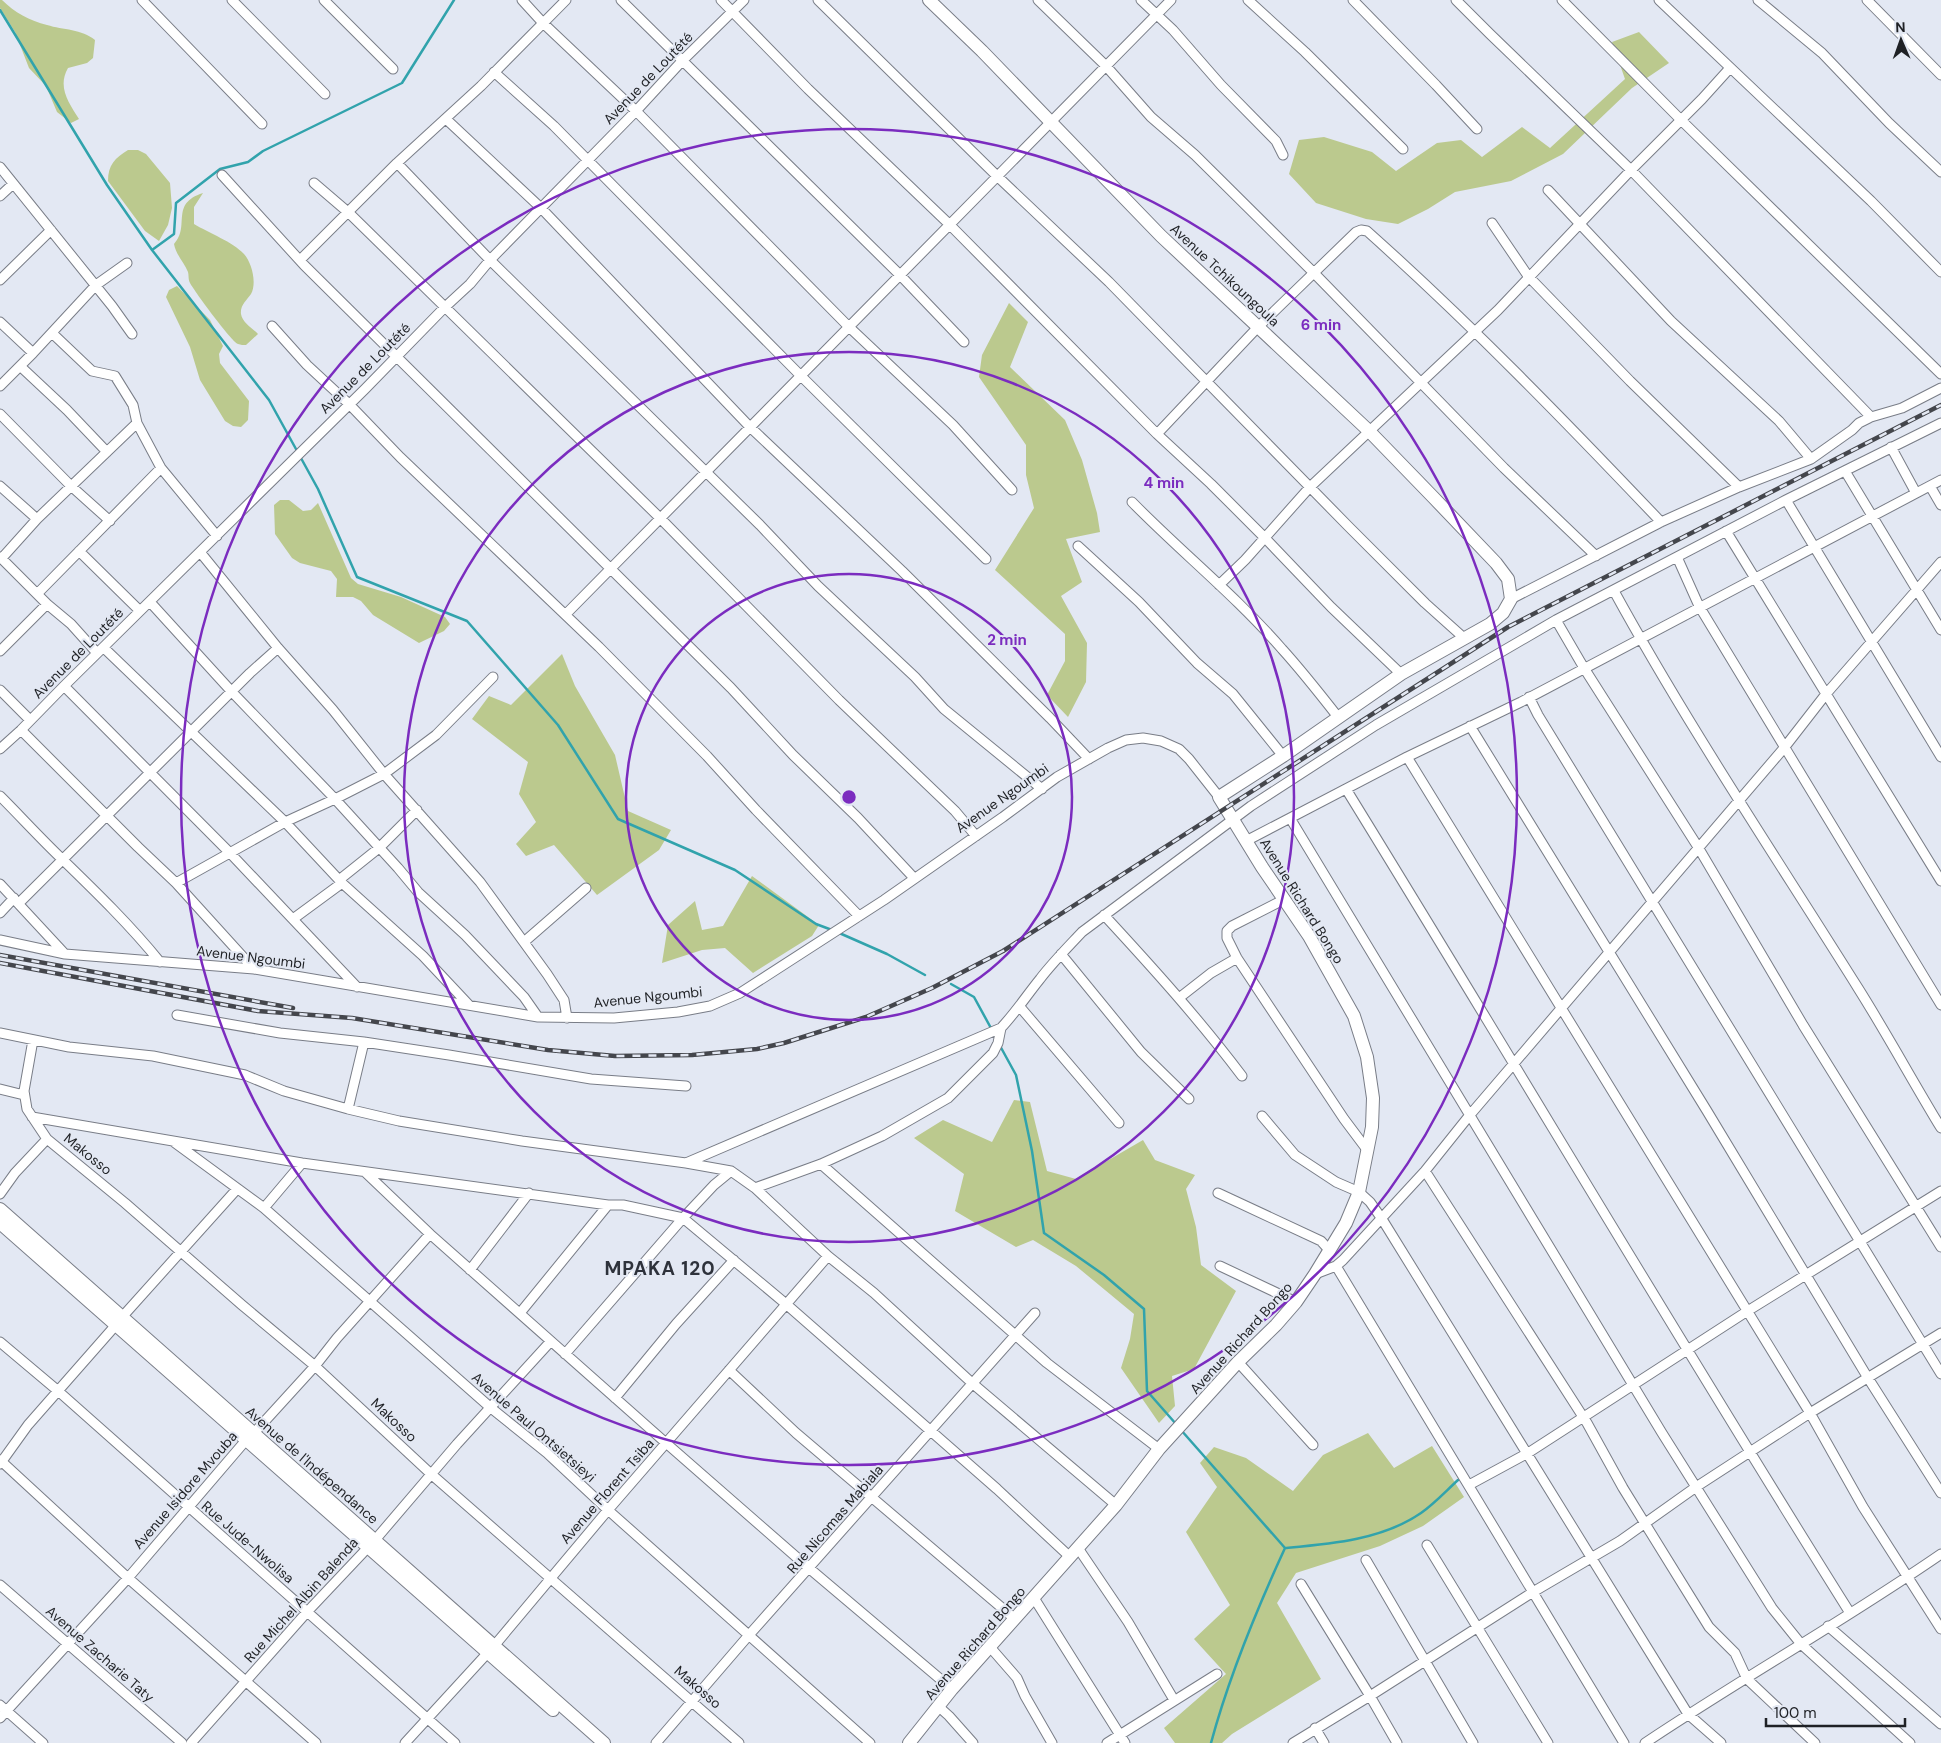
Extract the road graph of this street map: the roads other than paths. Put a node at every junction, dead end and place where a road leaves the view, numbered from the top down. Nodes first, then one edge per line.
1 (142, 0) edge
2 (232, 0) edge
3 (324, 0) edge
4 (522, 0) edge
5 (566, 0) edge
6 (621, 0) edge
7 (721, 0) edge
8 (744, 0) edge
9 (818, 0) edge
10 (929, 0) edge
11 (1038, 0) edge
12 (1141, 0) edge
13 (1171, 0) edge
14 (1248, 0) edge
15 (1353, 0) edge
16 (1456, 0) edge
17 (1562, 0) edge
18 (1659, 0) edge
19 (1867, 0) edge
20 (1760, 1) edge
21 (732, 11) junction
22 (1156, 15) junction
23 (543, 23) junction
24 (682, 61) junction
25 (1106, 66) junction
26 (393, 68) dead end
27 (1730, 68) junction
28 (494, 72) junction
29 (1941, 75) edge
30 (325, 94) dead end
31 (636, 112) junction
32 (446, 118) junction
33 (1681, 120) junction
34 (1051, 122) junction
35 (262, 124) dead end
36 (1477, 129) dead end
37 (1403, 149) dead end
38 (1283, 155) dead end
39 (588, 161) junction
40 (397, 163) junction
41 (0, 167) edge
42 (1632, 170) junction
43 (1941, 172) edge
44 (222, 175) dead end
45 (997, 176) junction
46 (314, 183) dead end
47 (13, 184) junction
48 (1548, 190) dead end
49 (0, 196) edge
50 (541, 208) junction
51 (349, 213) junction
52 (1492, 223) dead end
53 (1580, 223) junction
54 (949, 224) junction
55 (51, 230) junction
56 (300, 260) junction
57 (490, 260) junction
58 (127, 263) dead end
59 (1941, 272) edge
60 (1314, 273) junction
61 (900, 274) junction
62 (1528, 276) junction
63 (0, 280) edge
64 (96, 285) junction
65 (444, 308) junction
66 (0, 322) edge
67 (272, 326) dead end
68 (848, 326) junction
69 (1258, 328) junction
70 (52, 333) junction
71 (1474, 333) junction
72 (132, 334) dead end
73 (964, 342) dead end
74 (33, 354) junction
75 (397, 356) junction
76 (20, 366) junction
77 (1941, 374) edge
78 (800, 375) junction
79 (1419, 382) junction
80 (1206, 383) junction
81 (0, 386) edge
82 (1941, 388) edge
83 (349, 404) junction
84 (0, 414) edge
85 (1871, 417) junction
86 (137, 423) junction
87 (1941, 423) edge
88 (750, 427) junction
89 (1369, 431) junction
90 (1157, 434) junction
91 (1891, 447) junction
92 (107, 452) junction
93 (1811, 459) junction
94 (161, 468) junction
95 (1845, 470) junction
96 (706, 472) junction
97 (1941, 480) edge
98 (0, 486) edge
99 (71, 486) junction
100 (1739, 486) junction
101 (1930, 486) junction
102 (1310, 487) junction
103 (1012, 490) dead end
104 (1916, 493) junction
105 (1786, 500) junction
106 (1132, 502) dead end
107 (1941, 505) edge
108 (1872, 517) junction
109 (660, 518) junction
110 (37, 519) junction
111 (110, 521) junction
112 (1661, 522) junction
113 (1726, 531) junction
114 (217, 536) junction
115 (1266, 538) junction
116 (1078, 546) dead end
117 (1813, 547) junction
118 (79, 551) junction
119 (200, 552) junction
120 (1596, 556) junction
121 (1676, 557) junction
122 (986, 559) dead end
123 (2, 562) edge
124 (1941, 562) edge
125 (611, 567) junction
126 (1755, 578) junction
127 (1219, 585) junction
128 (1916, 590) junction
129 (1614, 591) junction
130 (37, 594) junction
131 (1511, 599) junction
132 (150, 602) junction
133 (47, 604) junction
134 (1699, 606) junction
135 (140, 611) junction
136 (566, 614) junction
137 (1556, 620) junction
138 (1941, 630) edge
139 (1464, 638) junction
140 (1641, 639) junction
141 (1871, 641) junction
142 (278, 648) junction
143 (0, 651) edge
144 (100, 651) junction
145 (1584, 668) junction
146 (1401, 674) junction
147 (493, 677) dead end
148 (64, 686) junction
149 (0, 690) edge
150 (232, 692) junction
151 (1826, 694) junction
152 (1529, 697) junction
153 (1338, 716) junction
154 (30, 720) junction
155 (1470, 726) junction
156 (21, 730) junction
157 (192, 732) junction
158 (1784, 748) junction
159 (0, 749) edge
160 (1283, 756) junction
161 (1407, 757) junction
162 (1941, 757) edge
163 (1089, 758) junction
164 (150, 773) junction
165 (384, 774) junction
166 (1042, 789) junction
167 (1346, 789) junction
168 (0, 796) edge
169 (335, 799) junction
170 (1739, 800) junction
171 (1222, 803) junction
172 (416, 810) junction
173 (106, 815) junction
174 (1290, 818) junction
175 (1232, 820) junction
176 (285, 822) junction
177 (976, 836) junction
178 (1246, 841) junction
179 (1698, 847) junction
180 (379, 848) junction
181 (230, 853) junction
182 (63, 860) junction
183 (914, 878) junction
184 (1941, 881) edge
185 (340, 882) junction
186 (176, 883) junction
187 (0, 884) edge
188 (586, 888) dead end
189 (1285, 899) junction
190 (16, 900) junction
191 (1652, 902) junction
192 (0, 913) edge
193 (1104, 915) junction
194 (859, 916) junction
195 (293, 919) junction
196 (0, 940) edge
197 (524, 942) junction
198 (1610, 953) junction
199 (65, 954) junction
200 (1061, 954) junction
201 (1238, 958) junction
202 (160, 962) junction
203 (254, 970) junction
204 (357, 988) junction
205 (1179, 998) junction
206 (469, 1005) junction
207 (1941, 1005) edge
208 (1020, 1007) junction
209 (1561, 1009) junction
210 (177, 1016) dead end
211 (538, 1018) junction
212 (567, 1018) junction
213 (1001, 1028) junction
214 (0, 1033) edge
215 (33, 1040) junction
216 (364, 1042) junction
217 (1515, 1064) junction
218 (1242, 1076) dead end
219 (686, 1086) dead end
220 (0, 1090) edge
221 (24, 1095) junction
222 (1189, 1099) dead end
223 (348, 1109) junction
224 (1262, 1116) dead end
225 (1469, 1116) junction
226 (32, 1117) junction
227 (1119, 1123) dead end
228 (1941, 1128) edge
229 (47, 1139) junction
230 (172, 1141) junction
231 (1368, 1151) junction
232 (302, 1163) junction
233 (686, 1163) junction
234 (821, 1164) junction
235 (731, 1170) junction
236 (1425, 1171) junction
237 (365, 1172) junction
238 (755, 1188) junction
239 (237, 1189) junction
240 (1941, 1191) edge
241 (1358, 1192) junction
242 (1218, 1193) dead end
243 (0, 1194) edge
244 (529, 1194) junction
245 (608, 1205) junction
246 (1916, 1206) junction
247 (264, 1208) junction
248 (0, 1209) edge
249 (683, 1218) junction
250 (1382, 1219) junction
251 (0, 1223) edge
252 (430, 1234) junction
253 (1861, 1241) junction
254 (1941, 1247) edge
255 (180, 1251) junction
256 (1330, 1251) junction
257 (828, 1256) junction
258 (734, 1260) junction
259 (1220, 1266) dead end
260 (1336, 1266) junction
261 (470, 1270) junction
262 (1315, 1274) junction
263 (1806, 1276) junction
264 (370, 1301) junction
265 (1296, 1302) junction
266 (786, 1304) junction
267 (1746, 1312) junction
268 (520, 1313) junction
269 (1035, 1313) dead end
270 (119, 1321) junction
271 (1941, 1333) edge
272 (1016, 1334) junction
273 (551, 1341) junction
274 (0, 1342) edge
275 (1923, 1344) junction
276 (1689, 1349) junction
277 (565, 1354) junction
278 (1238, 1362) junction
279 (315, 1366) junction
280 (729, 1370) junction
281 (1941, 1374) edge
282 (1868, 1378) junction
283 (972, 1383) junction
284 (1633, 1385) junction
285 (57, 1390) junction
286 (615, 1398) junction
287 (491, 1408) junction
288 (1810, 1413) junction
289 (1583, 1416) junction
290 (930, 1431) junction
291 (250, 1436) junction
292 (666, 1443) junction
293 (1313, 1445) dead end
294 (1159, 1449) junction
295 (1751, 1452) junction
296 (1528, 1453) junction
297 (1, 1462) edge
298 (431, 1474) junction
299 (1469, 1486) junction
300 (1696, 1487) junction
301 (1941, 1493) edge
302 (872, 1498) junction
303 (1116, 1505) junction
304 (188, 1508) junction
305 (608, 1510) junction
306 (1646, 1523) junction
307 (371, 1543) junction
308 (1427, 1545) dead end
309 (1074, 1552) junction
310 (1941, 1554) edge
311 (1591, 1557) junction
312 (1366, 1560) dead end
313 (810, 1569) junction
314 (1909, 1576) junction
315 (551, 1577) junction
316 (128, 1578) junction
317 (1301, 1584) dead end
318 (0, 1585) edge
319 (1532, 1592) junction
320 (1034, 1598) junction
321 (307, 1612) junction
322 (1850, 1613) junction
323 (1014, 1619) junction
324 (1828, 1626) junction
325 (1476, 1627) junction
326 (1941, 1629) edge
327 (749, 1635) junction
328 (67, 1644) junction
329 (1801, 1644) junction
330 (990, 1647) junction
331 (490, 1650) junction
332 (1424, 1661) junction
333 (1217, 1674) dead end
334 (1747, 1679) junction
335 (246, 1682) junction
336 (952, 1689) junction
337 (1370, 1696) junction
338 (692, 1700) junction
339 (1174, 1700) junction
340 (938, 1706) junction
341 (3, 1708) edge
342 (1688, 1714) junction
343 (0, 1718) edge
344 (426, 1718) junction
345 (1941, 1724) edge
346 (1315, 1728) junction
347 (1120, 1735) junction
348 (43, 1743) edge
349 (182, 1743) edge
350 (191, 1743) edge
351 (316, 1743) edge
352 (405, 1743) edge
353 (455, 1743) edge
354 (591, 1743) edge
355 (604, 1743) edge
356 (656, 1743) edge
357 (739, 1743) edge
358 (870, 1743) edge
359 (908, 1743) edge
360 (972, 1743) edge
361 (1052, 1743) edge
362 (1107, 1743) edge
363 (1126, 1743) edge
364 (1292, 1743) edge
365 (1324, 1743) edge
366 (1397, 1743) edge
367 (1473, 1743) edge
368 (1548, 1743) edge
369 (1624, 1743) edge
370 (1645, 1743) edge
371 (1721, 1743) edge
372 (1815, 1743) edge
373 (1910, 1743) edge

1 - 35 street
2 - 30 street
3 - 26 street
4 - 23 street
5 - 23 street
6 - 24 street
7 - 21 street
8 - 21 street, Avenue de Loutété
9 - 45 street
10 - 34 street, Avenue Tchikoungoula
11 - 25 street
12 - 22 street
13 - 22 street
14 - 37 street
15 - 36 street
16 - 42 street
17 - 33 street
18 - 27 street
19 - 29 street
20 - 43 street
21 - 24 street, Avenue de Loutété
21 - 54 street
22 - 25 street
22 - 38 street
23 - 28 street
23 - 31 street
24 - 31 street, Avenue de Loutété
24 - 61 street
25 - 34 street
25 - 60 street
27 - 33 street
27 - 59 street
28 - 32 street
28 - 39 street
31 - 39 street, Avenue de Loutété
31 - 68 street
32 - 40 street
32 - 50 street
33 - 42 street
33 - 77 street
34 - 45 street
34 - 69 street, Avenue Tchikoungoula
39 - 50 street, Avenue de Loutété
39 - 78 street
40 - 51 street
40 - 57 street
41 - 47 street
42 - 53 street
42 - 85 street
44 - 56 street
45 - 54 street
45 - 80 street
46 - 51 street
47 - 49 street
47 - 55 street
48 - 53 street
50 - 57 street, Avenue de Loutété
50 - 88 street
51 - 56 street
51 - 65 street
52 - 62 street
53 - 62 street
53 - 93 street
54 - 61 street
54 - 90 street
55 - 63 street
55 - 64 street
56 - 75 street
57 - 65 street, Avenue de Loutété
57 - 96 street
58 - 64 street
60 - 69 street
60 - 71 street
60 - 79 street
61 - 68 street
61 - 73 street
62 - 71 street
62 - 100 street
64 - 70 street
64 - 72 street
65 - 75 street, Avenue de Loutété
65 - 109 street
66 - 74 street
67 - 83 street
68 - 78 street
68 - 103 street
69 - 80 street
69 - 89 street, Avenue Tchikoungoula
70 - 74 street
70 - 86 street
71 - 79 street
71 - 112 street
74 - 76 street
75 - 83 street, Avenue de Loutété
75 - 125 street
76 - 81 street
76 - 92 street
78 - 88 street
78 - 122 street
79 - 89 street
79 - 120 street
80 - 90 street
80 - 102 street
82 - 85 street
83 - 114 street, Avenue de Loutété
83 - 136 street
84 - 99 street
85 - 93 street
86 - 92 street
86 - 94 street
87 - 91 street
88 - 96 street
88 - 163 street
89 - 102 street
89 - 131 street, Avenue Tchikoungoula
90 - 115 street
91 - 95 street
91 - 104 street
92 - 99 street
93 - 100 street
94 - 111 street
94 - 114 street
95 - 105 street
95 - 108 street
96 - 109 street
96 - 166 street
97 - 101 street
98 - 110 street
99 - 110 street
99 - 111 street
100 - 112 street
101 - 104 street
101 - 107 street
102 - 115 street
102 - 139 street
104 - 108 street
105 - 113 street
105 - 117 street
106 - 127 street
108 - 117 street
108 - 128 street
109 - 125 street
109 - 177 street
110 - 123 street
111 - 118 street
112 - 120 street
113 - 121 street
113 - 126 street
114 - 119 street, Avenue de Loutété
115 - 127 street
115 - 146 street
116 - 160 street
117 - 126 street
117 - 141 street
118 - 130 street
118 - 135 street
119 - 132 street, Avenue de Loutété
119 - 142 street
120 - 131 street
121 - 129 street
121 - 134 street
123 - 130 street
124 - 128 street
125 - 136 street
125 - 183 street
126 - 134 street
126 - 151 street
127 - 153 street
128 - 138 street
128 - 141 street
129 - 137 street
129 - 140 street
130 - 133 street
131 - 139 street
132 - 135 street, Avenue de Loutété
132 - 150 street
133 - 143 street
133 - 144 street
134 - 140 street
134 - 158 street
135 - 144 street, Avenue de Loutété
136 - 194 street
137 - 145 street
137 - 175 street
139 - 146 street
140 - 145 street
140 - 170 street
141 - 151 street
141 - 162 street
142 - 150 street
142 - 165 street
144 - 148 street, Avenue de Loutété
144 - 157 street
145 - 152 street
145 - 179 street
146 - 153 street
147 - 165 street
148 - 154 street, Avenue de Loutété
148 - 164 street
149 - 154 street
150 - 157 street
150 - 169 street
151 - 158 street
151 - 184 street
152 - 155 street
152 - 191 street
153 - 160 street
154 - 156 street, Avenue de Loutété
155 - 161 street
155 - 198 street
156 - 159 street, Avenue de Loutété
156 - 173 street
157 - 164 street
157 - 176 street
158 - 170 street
158 - 207 street
160 - 171 street
161 - 167 street
161 - 209 street
163 - 166 street, Avenue Ngoumbi
163 - 171 street, Avenue Ngoumbi
164 - 173 street
164 - 181 street
165 - 169 street
165 - 172 street
166 - 177 street, Avenue Ngoumbi
167 - 174 street
167 - 217 street
168 - 182 street
169 - 176 street
169 - 180 street
170 - 179 street
170 - 228 street
171 - 175 street, Avenue Richard Bongo
172 - 180 street
172 - 197 street
173 - 182 street
173 - 186 street
174 - 178 street
174 - 225 street
175 - 178 street, Avenue Richard Bongo
175 - 193 street
176 - 181 street
176 - 185 street
177 - 183 street, Avenue Ngoumbi
178 - 189 street, Avenue Richard Bongo
179 - 191 street
179 - 246 street
180 - 185 street
180 - 211 street
181 - 186 street
181 - 195 street
182 - 190 street
182 - 202 street
183 - 194 street, Avenue Ngoumbi
185 - 195 street
185 - 206 street
186 - 203 street
187 - 190 street
188 - 197 street
189 - 201 street
189 - 231 street, Avenue Richard Bongo
190 - 192 street
190 - 199 street
191 - 198 street
191 - 253 street
193 - 200 street
193 - 205 street
194 - 212 street, Avenue Ngoumbi
195 - 204 street
196 - 199 street, Avenue Ngoumbi
197 - 212 street
198 - 209 street
198 - 263 street
199 - 202 street, Avenue Ngoumbi
200 - 208 street
200 - 222 street
201 - 205 street
201 - 231 street
202 - 203 street, Avenue Ngoumbi
203 - 204 street, Avenue Ngoumbi
204 - 206 street, Avenue Ngoumbi
205 - 218 street
206 - 211 street, Avenue Ngoumbi
208 - 213 street
208 - 227 street
209 - 217 street
209 - 267 street
210 - 216 street
211 - 212 street, Avenue Ngoumbi
213 - 233 street
213 - 234 street
214 - 215 street
215 - 221 street
215 - 223 street
216 - 219 street
216 - 223 street
217 - 225 street
217 - 276 street
220 - 221 street
221 - 226 street, Makosso
223 - 233 street
224 - 241 street
225 - 236 street
225 - 284 street
226 - 229 street, Makosso
226 - 230 street
229 - 243 street
229 - 255 street, Makosso
230 - 232 street
230 - 239 street, Avenue Paul Ontsietsieyi
231 - 241 street, Avenue Richard Bongo
232 - 237 street
232 - 247 street
233 - 235 street
234 - 238 street
234 - 272 street
235 - 238 street
235 - 249 street
236 - 250 street
236 - 289 street
237 - 244 street
237 - 252 street
238 - 257 street
239 - 247 street, Avenue Paul Ontsietsieyi
239 - 255 street
240 - 246 street
241 - 250 street
241 - 256 street, Avenue Richard Bongo
242 - 256 street
244 - 245 street
244 - 261 street
245 - 249 street
245 - 268 street
246 - 253 street
246 - 254 street
247 - 264 street, Avenue Paul Ontsietsieyi
248 - 270 street, Avenue de l'Indépendance
249 - 258 street
249 - 277 street
250 - 260 street
250 - 296 street
251 - 270 street, Avenue de l'Indépendance
252 - 261 street
252 - 264 street, Avenue Isidore Mvouba
253 - 263 street
253 - 275 street
255 - 270 street
255 - 279 street, Makosso
256 - 262 street, Avenue Richard Bongo
257 - 266 street, Avenue Florent Tsiba
257 - 283 street
258 - 266 street
258 - 286 street
259 - 265 street
260 - 262 street
260 - 299 street
261 - 268 street
262 - 265 street, Avenue Richard Bongo
263 - 267 street
263 - 282 street
264 - 279 street, Avenue Isidore Mvouba
264 - 287 street, Avenue Paul Ontsietsieyi
265 - 278 street, Avenue Richard Bongo
266 - 280 street, Avenue Florent Tsiba
266 - 290 street
267 - 276 street
267 - 288 street
268 - 273 street
269 - 272 street, Rue Nicomas Mabiala
270 - 285 street
270 - 291 street, Avenue de l'Indépendance
271 - 275 street
272 - 283 street, Rue Nicomas Mabiala
272 - 294 street
273 - 277 street
273 - 287 street, Rue Michel Albin Balenda
274 - 285 street, Rue Jude-Nwolisa
275 - 281 street
275 - 282 street
276 - 284 street
276 - 295 street
277 - 286 street
278 - 293 street
278 - 294 street, Avenue Richard Bongo
279 - 291 street, Avenue Isidore Mvouba
279 - 298 street, Makosso
280 - 292 street, Avenue Florent Tsiba
280 - 302 street
282 - 288 street
282 - 301 street
283 - 290 street, Rue Nicomas Mabiala
283 - 303 street
284 - 289 street
284 - 300 street
285 - 297 street
285 - 304 street, Rue Jude-Nwolisa
286 - 292 street
287 - 298 street, Rue Michel Albin Balenda
287 - 305 street, Avenue Paul Ontsietsieyi
288 - 295 street
288 - 314 street
289 - 296 street
289 - 306 street
290 - 302 street, Rue Nicomas Mabiala
290 - 309 street
291 - 304 street, Avenue Isidore Mvouba
291 - 307 street, Avenue de l'Indépendance
292 - 305 street, Avenue Florent Tsiba
292 - 313 street
294 - 303 street, Avenue Richard Bongo
295 - 300 street
295 - 322 street
296 - 299 street
296 - 311 street
297 - 316 street
298 - 307 street, Rue Michel Albin Balenda
298 - 315 street, Makosso
299 - 319 street
300 - 306 street
300 - 329 street
302 - 313 street, Rue Nicomas Mabiala
302 - 323 street
303 - 309 street, Avenue Richard Bongo
304 - 316 street, Avenue Isidore Mvouba
304 - 321 street, Rue Jude-Nwolisa
305 - 315 street, Avenue Florent Tsiba
305 - 327 street, Avenue Paul Ontsietsieyi
306 - 311 street
306 - 334 street
307 - 321 street, Rue Michel Albin Balenda
307 - 331 street, Avenue de l'Indépendance
308 - 325 street
309 - 320 street, Avenue Richard Bongo
309 - 339 street
310 - 314 street
311 - 319 street
311 - 342 street
312 - 332 street
313 - 327 street, Rue Nicomas Mabiala
313 - 336 street
314 - 322 street
314 - 326 street
315 - 331 street, Avenue Florent Tsiba
315 - 338 street, Makosso
316 - 328 street, Avenue Isidore Mvouba
316 - 335 street
317 - 337 street
318 - 328 street, Avenue Zacharie Taty
319 - 325 street
319 - 369 street
320 - 323 street, Avenue Richard Bongo
320 - 347 street
321 - 335 street, Rue Michel Albin Balenda
321 - 344 street, Rue Jude-Nwolisa
322 - 324 street
323 - 330 street, Avenue Richard Bongo
324 - 329 street
324 - 345 street
325 - 332 street
325 - 368 street
327 - 338 street, Rue Nicomas Mabiala
327 - 358 street, Avenue Paul Ontsietsieyi
328 - 341 street, Avenue Isidore Mvouba
328 - 349 street, Avenue Zacharie Taty
329 - 334 street
329 - 373 street
330 - 336 street, Avenue Richard Bongo
330 - 361 street
331 - 344 street, Avenue Florent Tsiba
331 - 354 street, Avenue de l'Indépendance
331 - 355 street, Avenue de l'Indépendance
332 - 337 street
332 - 367 street
333 - 339 street
334 - 342 street
334 - 372 street
335 - 350 street, Rue Michel Albin Balenda
335 - 351 street
336 - 340 street, Avenue Richard Bongo
337 - 346 street
337 - 366 street
338 - 356 street, Rue Nicomas Mabiala
338 - 357 street, Makosso
339 - 347 street
340 - 359 street, Avenue Richard Bongo
340 - 360 street
341 - 343 street, Avenue Isidore Mvouba
341 - 348 street
342 - 370 street
342 - 371 street
344 - 352 street, Avenue Florent Tsiba
344 - 353 street, Rue Jude-Nwolisa
346 - 364 street
346 - 365 street
347 - 362 street
347 - 363 street

